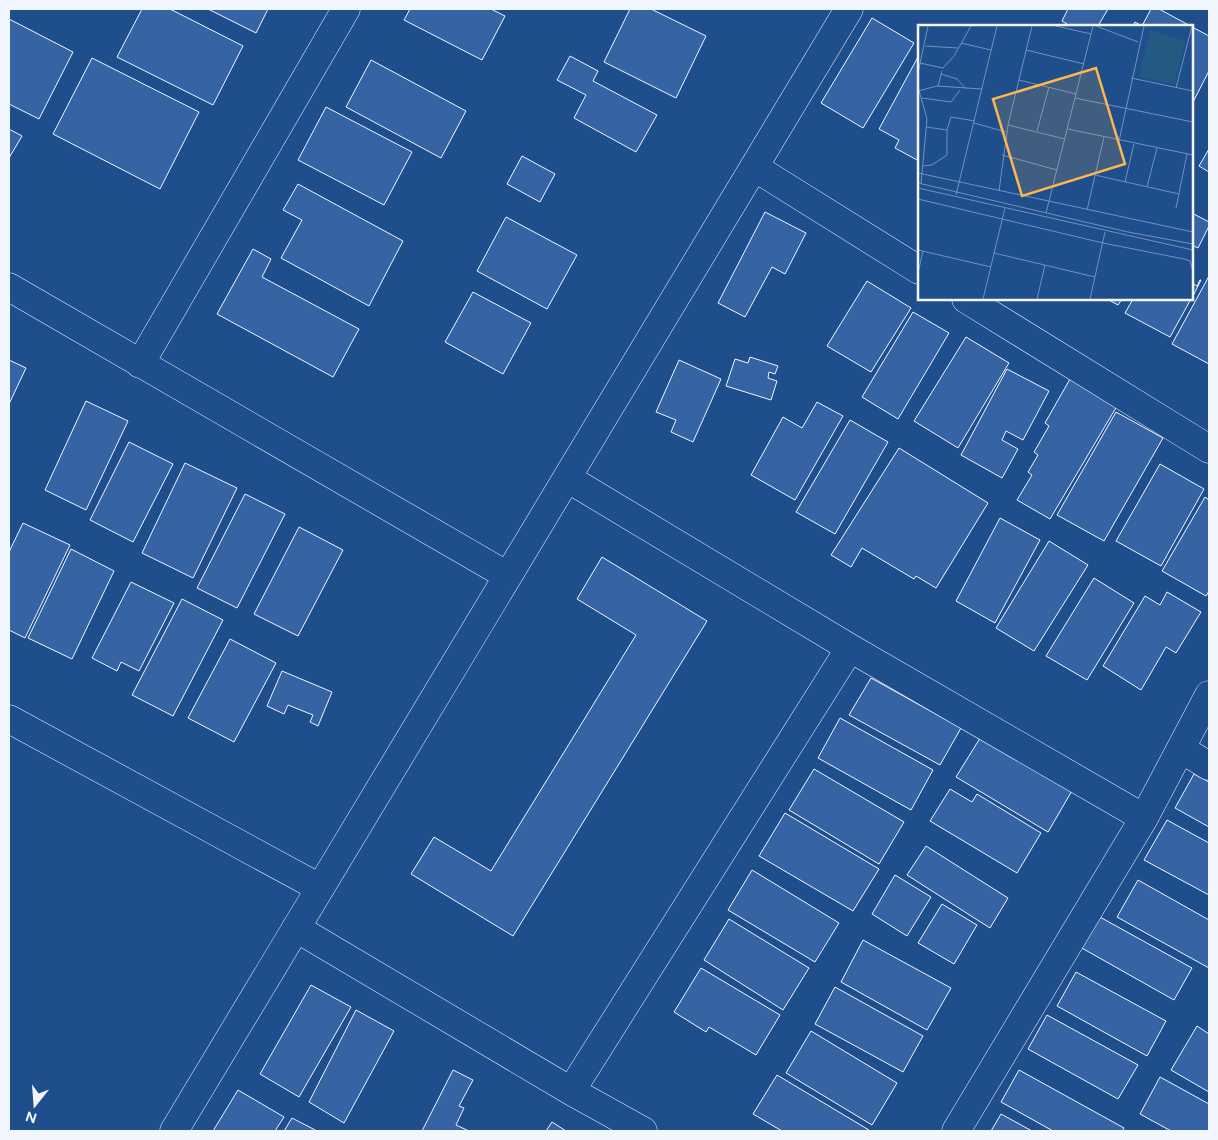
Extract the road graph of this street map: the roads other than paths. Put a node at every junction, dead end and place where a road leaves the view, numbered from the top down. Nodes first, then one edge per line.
1 (346, 9) edge
2 (849, 9) edge
3 (754, 167) junction
4 (918, 269) edge
5 (9, 287) edge
6 (968, 300) edge
7 (140, 364) junction
8 (1209, 449) edge
9 (567, 478) junction
10 (508, 576) junction
11 (850, 648) junction
12 (1209, 695) edge
13 (9, 719) edge
14 (1181, 749) junction
15 (1209, 766) edge
16 (1144, 818) junction
17 (320, 888) junction
18 (296, 928) junction
19 (571, 1090) junction
20 (174, 1131) edge
21 (643, 1131) edge
22 (956, 1131) edge

1 - 7 street
2 - 3 street
3 - 4 street
3 - 9 street
5 - 7 street
6 - 8 street
7 - 10 street
9 - 10 street
9 - 11 street
10 - 17 street
11 - 16 street
11 - 19 street
12 - 14 street
13 - 17 street
14 - 15 street
14 - 16 street
16 - 22 street
17 - 18 street
18 - 19 street
18 - 20 street
19 - 21 street

